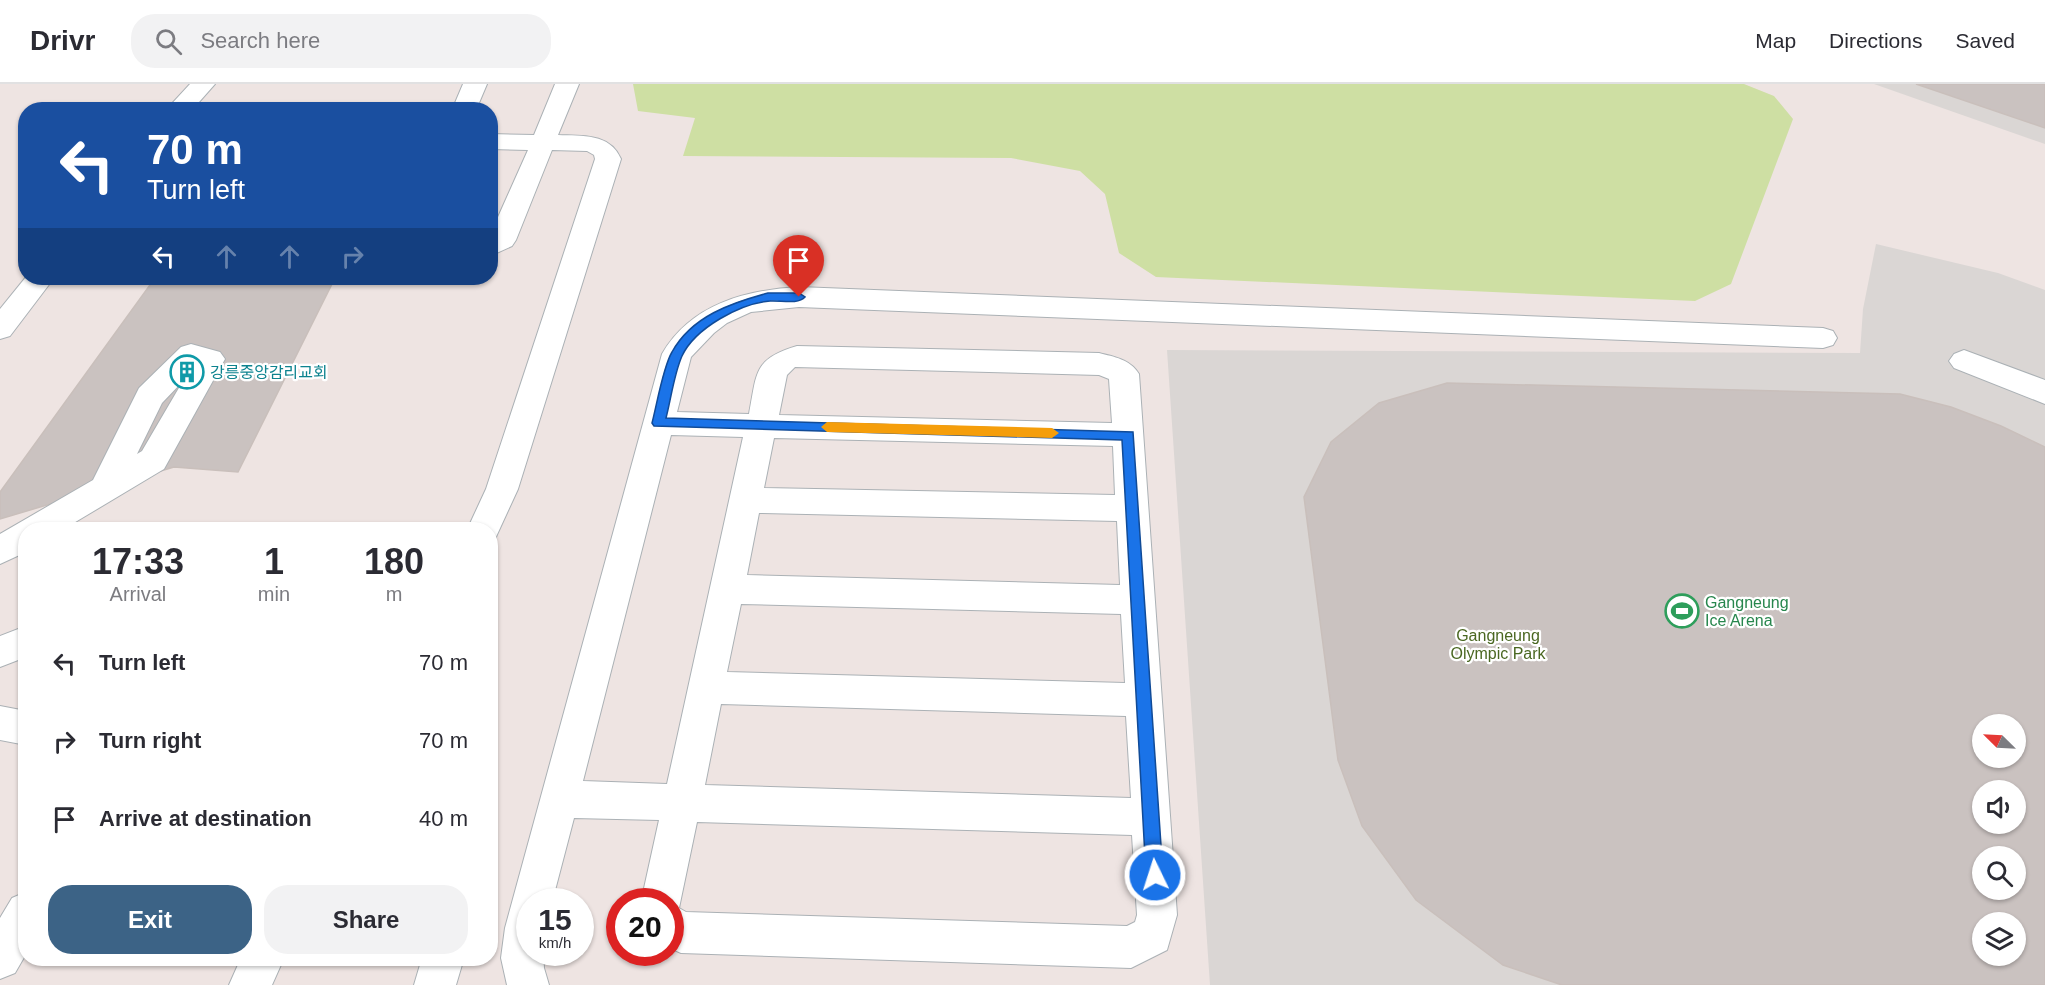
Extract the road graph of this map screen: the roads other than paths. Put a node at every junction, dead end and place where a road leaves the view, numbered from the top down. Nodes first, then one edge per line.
1 (203, 84) edge
2 (475, 84) edge
3 (567, 84) edge
4 (186, 102) edge
5 (467, 102) edge
6 (498, 141) edge
7 (545, 141) junction
8 (498, 242) edge
9 (35, 285) edge
10 (0, 329) edge
11 (1823, 338) dead end
12 (1964, 361) dead end
13 (2045, 393) edge
14 (658, 423) junction
15 (761, 425) junction
16 (1128, 435) junction
17 (104, 489) dead end
18 (745, 500) junction
19 (1132, 508) junction
20 (48, 522) edge
21 (487, 522) edge
22 (18, 540) edge
23 (0, 550) edge
24 (726, 589) junction
25 (1138, 600) junction
26 (18, 644) edge
27 (0, 652) edge
28 (705, 687) junction
29 (1143, 700) junction
30 (0, 723) edge
31 (18, 726) edge
32 (559, 799) junction
33 (680, 803) junction
34 (1151, 817) junction
35 (536, 888) edge
36 (664, 888) edge
37 (18, 926) edge
38 (684, 932) edge
39 (0, 958) edge
40 (259, 966) edge
41 (441, 966) edge
42 (523, 966) edge
43 (250, 985) edge
44 (435, 985) edge
45 (528, 985) edge

1 - 4 street
2 - 5 street
3 - 7 street
6 - 7 street
7 - 8 street
7 - 21 street
9 - 10 street
11 - 14 street
12 - 13 street
14 - 15 street
14 - 32 street
15 - 16 street
15 - 16 street
15 - 18 street
16 - 19 street
17 - 20 street
18 - 19 street
18 - 24 street
19 - 25 street
22 - 23 street
24 - 25 street
24 - 28 street
25 - 29 street
26 - 27 street
28 - 29 street
28 - 33 street
29 - 34 street
30 - 31 street
32 - 33 street
32 - 35 street
33 - 34 street
33 - 36 street
34 - 38 street
37 - 39 street
40 - 43 street
41 - 44 street
42 - 45 street

